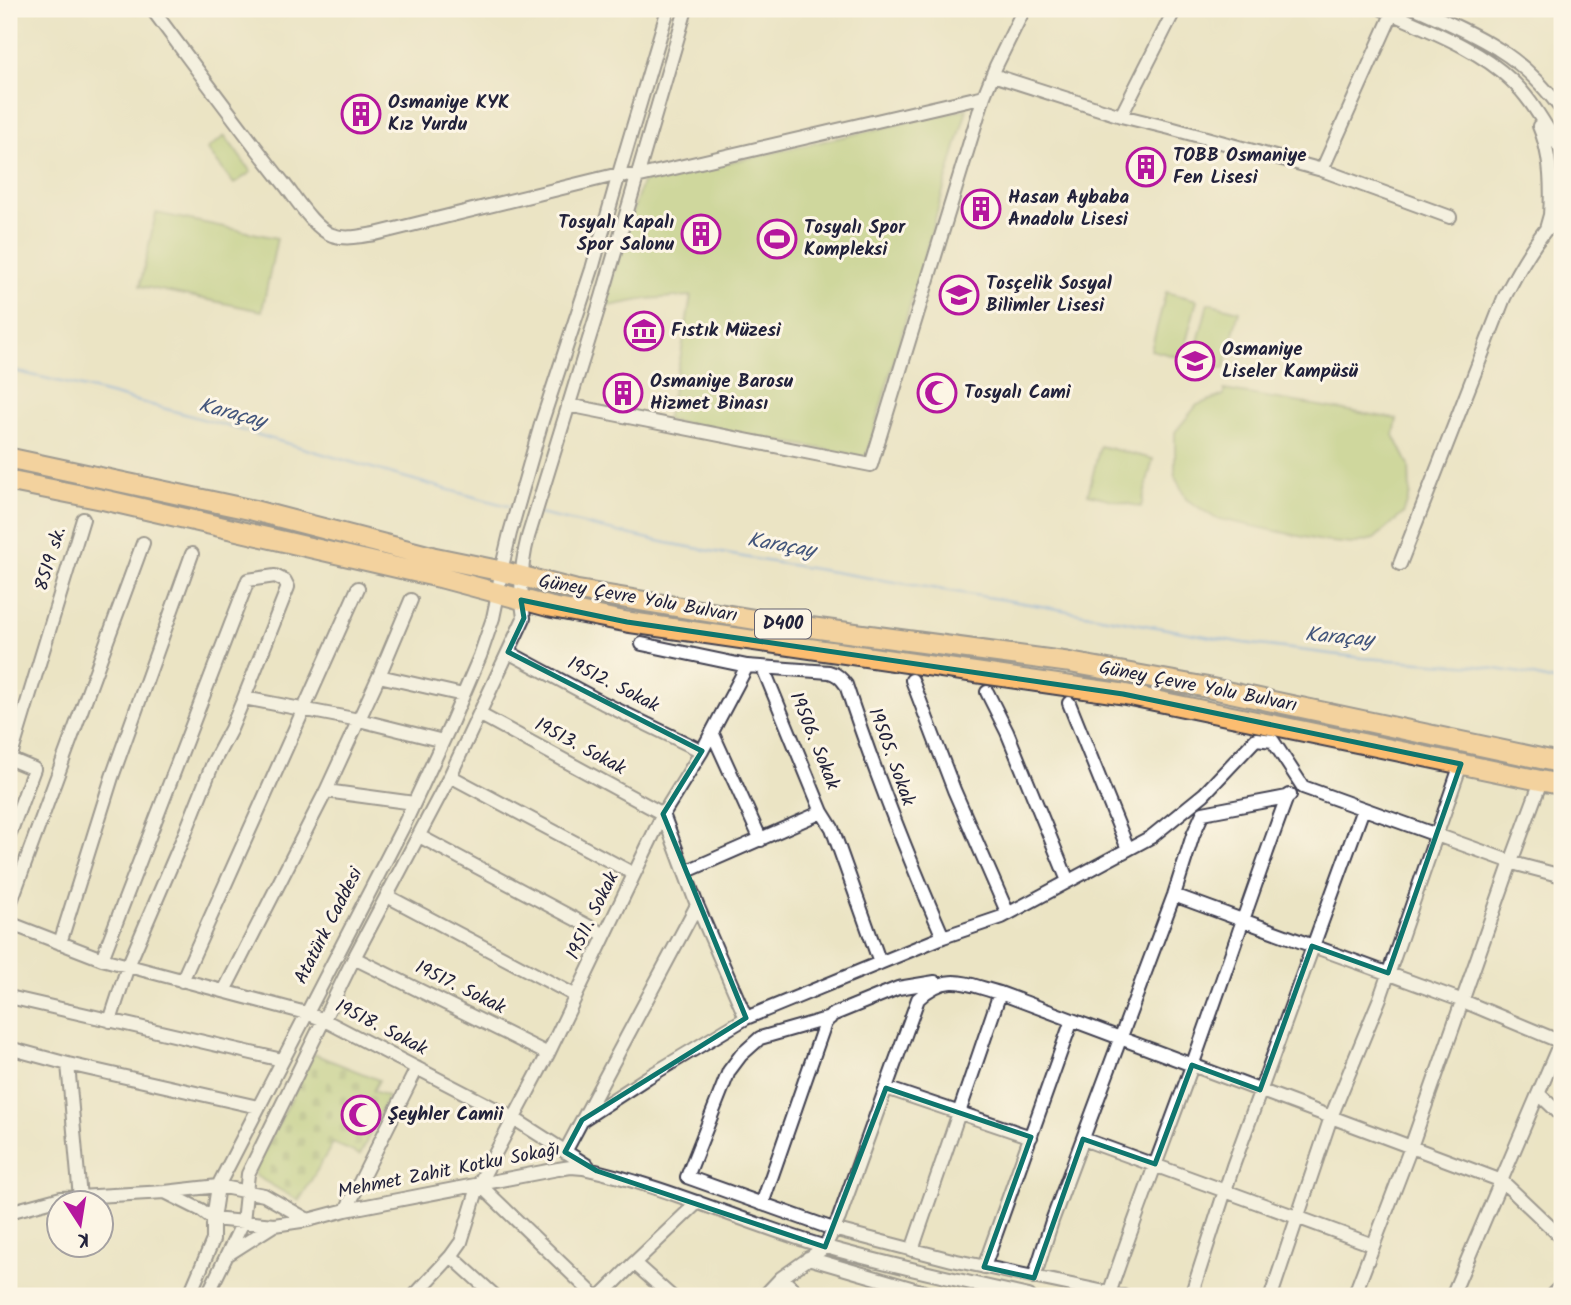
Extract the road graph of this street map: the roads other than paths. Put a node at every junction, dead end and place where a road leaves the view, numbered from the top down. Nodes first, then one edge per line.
1 (152, 9) edge
2 (668, 9) edge
3 (686, 9) edge
4 (1024, 9) edge
5 (1175, 9) edge
6 (1418, 9) edge
7 (1387, 11) edge
8 (993, 75) junction
9 (1525, 94) junction
10 (984, 96) junction
11 (1562, 110) edge
12 (1121, 116) junction
13 (1562, 151) edge
14 (1322, 170) junction
15 (619, 174) junction
16 (636, 177) junction
17 (1562, 195) edge
18 (1550, 215) junction
19 (1450, 217) dead end
20 (1562, 224) edge
21 (1546, 229) junction
22 (568, 405) junction
23 (9, 458) edge
24 (9, 481) edge
25 (83, 519) dead end
26 (143, 543) dead end
27 (192, 554) dead end
28 (1399, 564) dead end
29 (501, 571) junction
30 (522, 578) junction
31 (358, 588) dead end
32 (499, 594) junction
33 (411, 600) dead end
34 (521, 600) junction
35 (642, 644) dead end
36 (508, 652) junction
37 (747, 666) junction
38 (763, 668) junction
39 (379, 676) junction
40 (912, 680) dead end
41 (987, 692) dead end
42 (463, 695) junction
43 (244, 698) junction
44 (1069, 703) dead end
45 (304, 709) junction
46 (479, 714) junction
47 (359, 720) junction
48 (712, 732) junction
49 (443, 741) junction
50 (702, 751) junction
51 (1562, 763) edge
52 (1461, 764) junction
53 (450, 776) junction
54 (1541, 781) junction
55 (1562, 785) edge
56 (1303, 787) junction
57 (326, 791) junction
58 (1287, 797) junction
59 (414, 803) junction
60 (1363, 809) junction
61 (822, 813) junction
62 (663, 814) junction
63 (9, 836) edge
64 (419, 836) junction
65 (1436, 836) junction
66 (761, 840) junction
67 (1128, 849) junction
68 (1511, 862) junction
69 (685, 872) junction
70 (634, 874) junction
71 (1562, 876) edge
72 (1068, 881) junction
73 (1174, 895) junction
74 (387, 896) junction
75 (697, 905) junction
76 (9, 907) edge
77 (1008, 914) junction
78 (1242, 920) junction
79 (9, 923) edge
80 (605, 935) junction
81 (943, 937) junction
82 (60, 943) junction
83 (1312, 946) junction
84 (102, 958) junction
85 (354, 958) junction
86 (880, 963) junction
87 (128, 966) junction
88 (1388, 973) junction
89 (951, 980) junction
90 (182, 981) junction
91 (224, 991) junction
92 (1000, 993) junction
93 (576, 996) junction
94 (9, 997) edge
95 (1463, 1001) junction
96 (306, 1013) junction
97 (746, 1017) junction
98 (830, 1018) junction
99 (110, 1020) junction
100 (324, 1020) junction
101 (1072, 1020) junction
102 (1121, 1038) junction
103 (1562, 1040) edge
104 (9, 1048) edge
105 (548, 1054) junction
106 (282, 1060) junction
107 (68, 1064) junction
108 (1192, 1065) junction
109 (416, 1068) junction
110 (886, 1088) junction
111 (1261, 1090) junction
112 (1539, 1094) junction
113 (258, 1107) junction
114 (959, 1113) junction
115 (1562, 1116) edge
116 (1331, 1117) junction
117 (513, 1118) junction
118 (582, 1120) junction
119 (1031, 1137) junction
120 (1083, 1139) junction
121 (1411, 1147) junction
122 (569, 1158) junction
123 (1155, 1164) junction
124 (1502, 1181) junction
125 (478, 1184) junction
126 (218, 1186) junction
127 (79, 1190) edge
128 (1226, 1190) junction
129 (246, 1191) junction
130 (165, 1192) junction
131 (116, 1195) edge
132 (46, 1202) edge
133 (698, 1202) junction
134 (762, 1204) junction
135 (346, 1210) junction
136 (9, 1212) edge
137 (1297, 1217) junction
138 (213, 1219) junction
139 (308, 1220) junction
140 (243, 1222) junction
141 (274, 1225) junction
142 (833, 1229) junction
143 (1562, 1238) edge
144 (1373, 1245) junction
145 (825, 1247) junction
146 (912, 1250) junction
147 (227, 1255) junction
148 (452, 1256) junction
149 (808, 1258) junction
150 (634, 1263) junction
151 (984, 1267) junction
152 (937, 1276) junction
153 (780, 1278) junction
154 (1034, 1278) junction
155 (1562, 1285) edge
156 (1109, 1294) junction
157 (934, 1295) edge
158 (189, 1296) edge
159 (208, 1296) edge
160 (414, 1296) edge
161 (495, 1296) edge
162 (595, 1296) edge
163 (601, 1296) edge
164 (671, 1296) edge
165 (764, 1296) edge
166 (801, 1296) edge
167 (1029, 1296) edge
168 (1124, 1296) edge
169 (1191, 1296) edge
170 (1271, 1296) edge
171 (1354, 1296) edge
172 (1452, 1296) edge
173 (1551, 1296) edge

1 - 15 street
2 - 15 street, Atatürk Caddesi
3 - 16 street, Atatürk Caddesi
4 - 8 street
5 - 12 street
6 - 11 street
7 - 9 street
7 - 14 street
8 - 10 street
8 - 12 street
9 - 13 street
9 - 18 street
10 - 16 street
10 - 22 street
12 - 14 street
14 - 19 street
15 - 16 street
15 - 29 street, Atatürk Caddesi
16 - 22 street, Atatürk Caddesi
17 - 18 street
18 - 21 street
20 - 21 street
21 - 28 street
22 - 30 street, Atatürk Caddesi
23 - 29 highway, Güney Çevre Yolu Bulvarı / D400
24 - 32 highway, Güney Çevre Yolu Bulvarı / D400
25 - 63 street, 8519 sk.
26 - 76 street
27 - 82 street
29 - 30 highway, Güney Çevre Yolu Bulvarı / D400
29 - 32 street, Atatürk Caddesi
30 - 34 street, Atatürk Caddesi
30 - 51 highway, Güney Çevre Yolu Bulvarı / D400
31 - 45 street
32 - 34 highway, Güney Çevre Yolu Bulvarı / D400
32 - 42 street, Atatürk Caddesi
33 - 39 street
34 - 36 street, Atatürk Caddesi
34 - 52 highway, Güney Çevre Yolu Bulvarı / D400
35 - 37 street, 19505. Sokak
36 - 46 street, Atatürk Caddesi
36 - 50 street, 19512. Sokak
37 - 38 street, 19505. Sokak
37 - 48 street, 19511. Sokak
38 - 61 street, 19506. Sokak
38 - 81 street, 19505. Sokak
39 - 42 street
39 - 47 street
40 - 77 street
41 - 72 street
42 - 49 street, Atatürk Caddesi
43 - 45 street
43 - 84 street
43 - 87 street
44 - 67 street
45 - 47 street
45 - 90 street
46 - 53 street, Atatürk Caddesi
46 - 62 street, 19513. Sokak
47 - 49 street
47 - 57 street
48 - 50 street, 19511. Sokak
48 - 66 street
49 - 59 street, Atatürk Caddesi
50 - 62 street, 19511. Sokak
52 - 54 highway, Güney Çevre Yolu Bulvarı / D400
52 - 65 street
53 - 64 street, Atatürk Caddesi
53 - 70 street
54 - 55 highway, Güney Çevre Yolu Bulvarı / D400
54 - 68 street
56 - 58 street
56 - 60 street
56 - 67 street
57 - 59 street
57 - 91 street
58 - 73 street
58 - 78 street
59 - 96 street, Atatürk Caddesi
60 - 65 street
60 - 83 street
61 - 66 street
61 - 86 street, 19506. Sokak
62 - 69 street
62 - 70 street, 19511. Sokak
64 - 74 street, Atatürk Caddesi
64 - 80 street
65 - 68 street
65 - 88 street
66 - 69 street
67 - 72 street
68 - 71 street
68 - 95 street
69 - 75 street
70 - 80 street, 19511. Sokak
72 - 77 street
73 - 78 street
73 - 102 street
74 - 85 street, Atatürk Caddesi
74 - 93 street
75 - 97 street
75 - 118 street
77 - 81 street
78 - 83 street
78 - 108 street
79 - 82 street, 19518. Sokak
80 - 93 street, 19511. Sokak
81 - 86 street
82 - 84 street, 19518. Sokak
83 - 88 street
83 - 111 street
84 - 87 street, 19518. Sokak
85 - 100 street, Atatürk Caddesi
85 - 105 street, 19517. Sokak
86 - 97 street
87 - 90 street, 19518. Sokak
87 - 99 street
88 - 95 street
88 - 116 street
89 - 92 street
89 - 98 street
89 - 110 street
90 - 91 street, 19518. Sokak
91 - 96 street, 19518. Sokak
92 - 101 street
92 - 114 street
93 - 105 street, 19511. Sokak
94 - 99 street
95 - 103 street
95 - 121 street
96 - 100 street, 19518. Sokak
96 - 106 street, Atatürk Caddesi
97 - 118 street
98 - 134 street
98 - 134 street
99 - 106 street
100 - 109 street, 19518. Sokak
100 - 129 street, Atatürk Caddesi
101 - 102 street
101 - 119 street
102 - 108 street
102 - 120 street
103 - 112 street
104 - 107 street
105 - 117 street, 19511. Sokak
106 - 113 street, Atatürk Caddesi
107 - 113 street
107 - 127 street
108 - 111 street
108 - 123 street
109 - 117 street, 19518. Sokak
109 - 135 street
110 - 114 street
110 - 142 street
111 - 116 street
111 - 128 street
112 - 115 street
112 - 124 street
113 - 126 street, Atatürk Caddesi
114 - 119 street
114 - 146 street
116 - 121 street
116 - 137 street
117 - 122 street, 19518. Sokak
117 - 125 street, 19511. Sokak
118 - 122 street
119 - 151 street
120 - 123 street
120 - 154 street
121 - 124 street
121 - 144 street
122 - 125 street, Mehmet Zahit Kotku Sokağı
122 - 133 street, Mehmet Zahit Kotku Sokağı
123 - 128 street
123 - 156 street
124 - 143 street
124 - 172 street
125 - 135 street, Mehmet Zahit Kotku Sokağı
125 - 148 street, 19511. Sokak
125 - 162 street
126 - 129 street
126 - 130 street
126 - 138 street, Atatürk Caddesi
128 - 137 street
128 - 169 street
129 - 139 street
129 - 140 street, Atatürk Caddesi
130 - 131 street
130 - 138 street
132 - 136 street
133 - 145 street, Mehmet Zahit Kotku Sokağı
133 - 150 street
134 - 142 street
135 - 139 street, Mehmet Zahit Kotku Sokağı
137 - 144 street
137 - 170 street
138 - 140 street
138 - 158 street, Atatürk Caddesi
139 - 141 street, Mehmet Zahit Kotku Sokağı
140 - 141 street
140 - 147 street, Atatürk Caddesi
141 - 147 street
142 - 145 street
142 - 146 street
144 - 171 street
145 - 149 street
145 - 152 street, Mehmet Zahit Kotku Sokağı
146 - 151 street
147 - 159 street, Atatürk Caddesi
148 - 160 street, 19511. Sokak
148 - 161 street
149 - 153 street
149 - 157 street
150 - 163 street
150 - 164 street
151 - 154 street
152 - 157 street
152 - 167 street, Mehmet Zahit Kotku Sokağı
153 - 165 street
153 - 166 street
154 - 156 street
155 - 173 street
156 - 168 street

